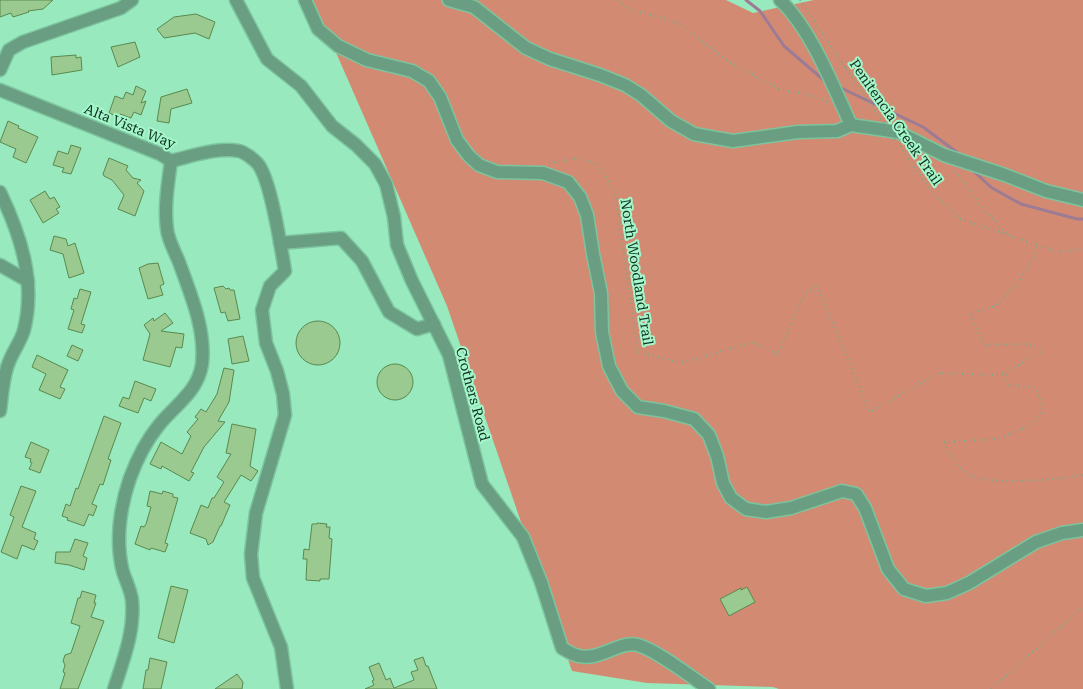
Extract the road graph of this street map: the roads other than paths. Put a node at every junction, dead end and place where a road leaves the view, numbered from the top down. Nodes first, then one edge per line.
1 (132, 0) edge
2 (236, 0) edge
3 (305, 0) edge
4 (449, 0) edge
5 (780, 0) edge
6 (0, 70) edge
7 (0, 90) edge
8 (851, 125) junction
9 (171, 161) junction
10 (0, 192) edge
11 (1083, 200) edge
12 (280, 243) junction
13 (0, 265) edge
14 (28, 282) junction
15 (434, 324) junction
16 (0, 411) edge
17 (1083, 530) edge
18 (114, 689) edge
19 (287, 689) edge
20 (709, 689) edge

1 - 6 street
2 - 15 street, Crothers Road
3 - 17 street
4 - 8 street
5 - 8 street
7 - 9 street, Alta Vista Way
8 - 11 street
9 - 12 street, Alta Vista Way
9 - 18 street
10 - 14 street
12 - 15 street
12 - 19 street, Alta Vista Way
13 - 14 street
14 - 16 street
15 - 20 street, Crothers Road

